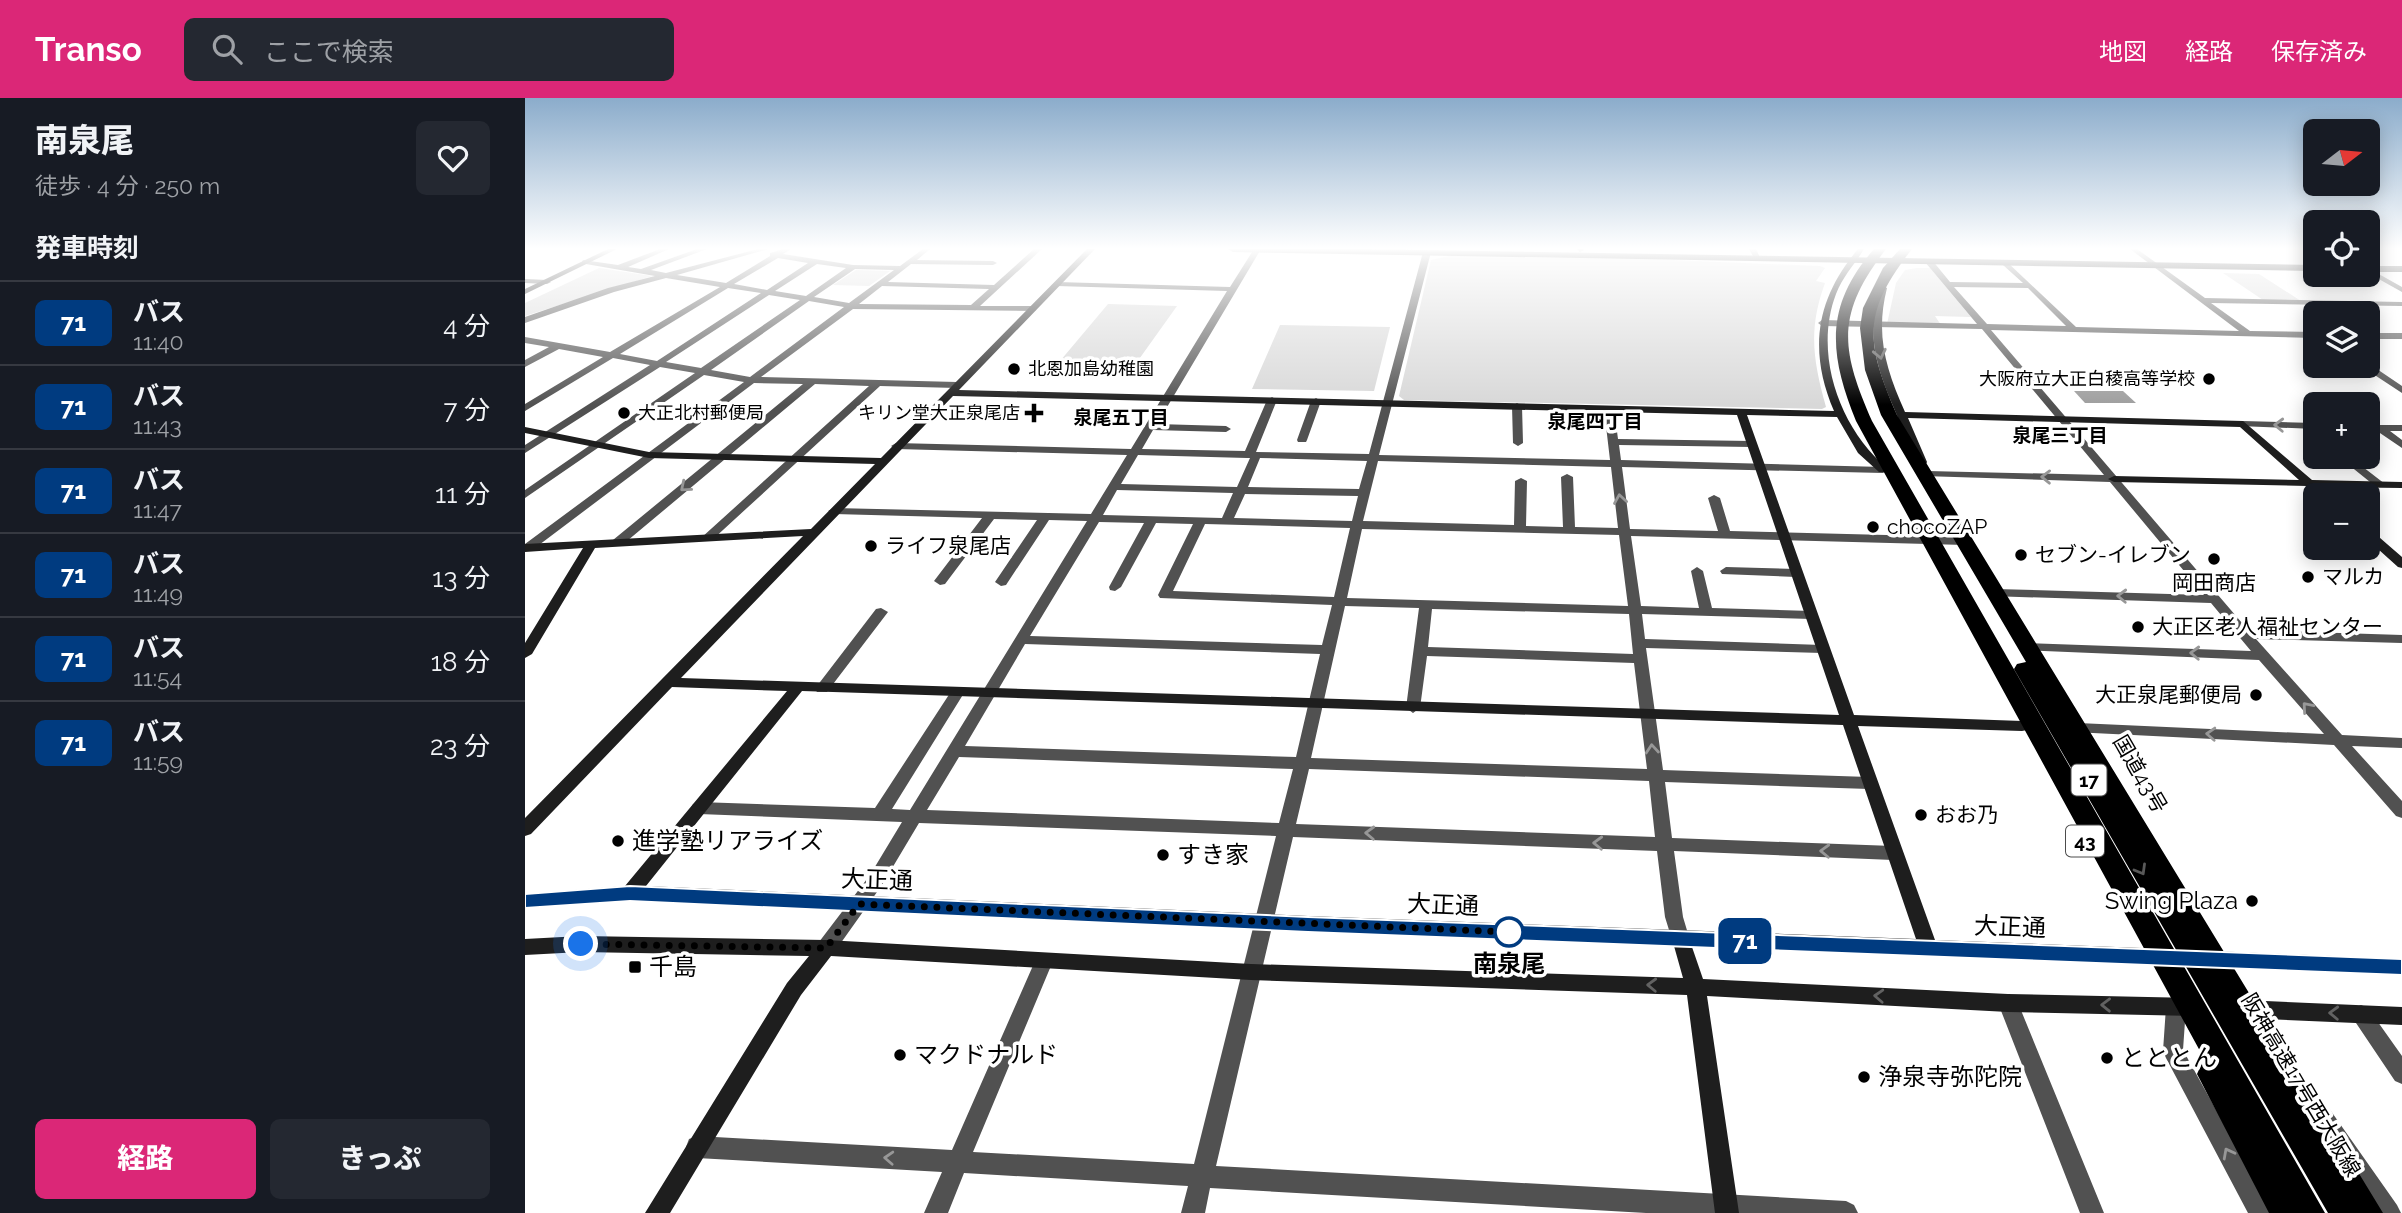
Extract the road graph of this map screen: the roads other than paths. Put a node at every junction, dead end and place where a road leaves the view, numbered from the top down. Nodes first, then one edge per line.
1 (585, 301) edge
2 (699, 301) edge
3 (753, 301) edge
4 (804, 301) edge
5 (820, 301) edge
6 (857, 301) edge
7 (981, 301) edge
8 (1040, 301) edge
9 (1226, 301) edge
10 (1415, 301) edge
11 (1830, 301) edge
12 (1836, 301) edge
13 (1847, 301) edge
14 (1862, 301) edge
15 (1874, 301) edge
16 (1880, 301) edge
17 (1963, 301) edge
18 (2044, 301) edge
19 (2205, 301) edge
20 (2255, 301) edge
21 (2402, 304) edge
22 (851, 306) junction
23 (973, 308) junction
24 (1032, 309) junction
25 (525, 320) edge
26 (1822, 323) junction
27 (1877, 326) junction
28 (1987, 328) junction
29 (2075, 330) junction
30 (2249, 334) junction
31 (2303, 335) edge
32 (2380, 336) edge
33 (2402, 336) edge
34 (525, 341) edge
35 (557, 346) junction
36 (611, 355) junction
37 (657, 363) junction
38 (525, 364) edge
39 (702, 371) junction
40 (2380, 375) edge
41 (751, 380) junction
42 (813, 382) junction
43 (877, 383) junction
44 (953, 389) junction
45 (2402, 390) edge
46 (1168, 398) junction
47 (1272, 400) junction
48 (1316, 401) junction
49 (1388, 404) junction
50 (1517, 407) junction
51 (525, 408) edge
52 (1609, 409) junction
53 (1741, 412) junction
54 (1842, 414) junction
55 (1902, 415) junction
56 (2063, 419) junction
57 (2243, 424) junction
58 (2303, 426) edge
59 (1150, 427) junction
60 (2380, 428) edge
61 (2402, 428) edge
62 (1226, 429) dead end
63 (525, 430) edge
64 (2380, 432) edge
65 (548, 435) junction
66 (1303, 440) dead end
67 (1612, 442) junction
68 (1518, 443) dead end
69 (596, 444) junction
70 (1751, 444) junction
71 (2402, 445) edge
72 (896, 446) junction
73 (525, 450) edge
74 (1134, 452) junction
75 (649, 455) junction
76 (1252, 456) junction
77 (720, 457) junction
78 (794, 459) junction
79 (1373, 459) junction
80 (881, 461) junction
81 (1614, 465) junction
82 (1758, 465) junction
83 (2360, 469) edge
84 (1883, 470) junction
85 (1927, 474) junction
86 (1567, 477) dead end
87 (2114, 479) junction
88 (1521, 481) dead end
89 (2309, 483) joint
90 (2378, 483) edge
91 (2380, 484) edge
92 (2402, 485) edge
93 (1114, 487) junction
94 (1240, 490) junction
95 (1364, 493) junction
96 (525, 495) edge
97 (1714, 498) dead end
98 (834, 511) junction
99 (991, 515) junction
100 (1047, 516) junction
101 (1096, 517) junction
102 (1152, 519) junction
103 (1201, 520) junction
104 (1227, 520) junction
105 (1357, 524) junction
106 (1520, 528) junction
107 (1569, 530) junction
108 (814, 532) junction
109 (1625, 533) junction
110 (1725, 536) junction
111 (707, 538) junction
112 (1785, 538) junction
113 (1921, 541) junction
114 (1965, 541) junction
115 (617, 543) junction
116 (591, 545) junction
117 (2380, 545) edge
118 (526, 548) edge
119 (2402, 564) edge
120 (1697, 570) dead end
121 (1726, 571) dead end
122 (1796, 573) junction
123 (940, 582) dead end
124 (1002, 582) dead end
125 (1115, 587) dead end
126 (1995, 593) junction
127 (2215, 599) junction
128 (1339, 601) junction
129 (1426, 604) junction
130 (1635, 609) junction
131 (1706, 611) junction
132 (881, 612) dead end
133 (1811, 615) junction
134 (2245, 634) junction
135 (2402, 639) edge
136 (1021, 640) junction
137 (1639, 643) junction
138 (2028, 647) junction
139 (526, 649) edge
140 (1822, 649) junction
141 (1329, 650) junction
142 (1420, 651) junction
143 (2263, 656) junction
144 (1641, 659) junction
145 (666, 682) junction
146 (797, 688) junction
147 (823, 689) junction
148 (957, 692) junction
149 (988, 693) junction
150 (1316, 704) junction
151 (1413, 708) junction
152 (1649, 713) junction
153 (1846, 719) junction
154 (2022, 726) junction
155 (2078, 728) junction
156 (2336, 740) junction
157 (2402, 743) edge
158 (954, 751) junction
159 (1302, 765) junction
160 (1654, 776) junction
161 (1868, 783) junction
162 (699, 808) junction
163 (2402, 812) edge
164 (879, 816) junction
165 (914, 818) junction
166 (525, 829) edge
167 (1285, 830) junction
168 (1665, 846) junction
169 (1893, 853) junction
170 (630, 893) junction
171 (525, 901) edge
172 (859, 904) junction
173 (1263, 921) junction
174 (1681, 937) junction
175 (525, 947) edge
176 (826, 948) junction
177 (1928, 948) junction
178 (2149, 957) junction
179 (2213, 958) junction
180 (1044, 961) junction
181 (2402, 967) edge
182 (1251, 972) junction
183 (1696, 987) junction
184 (2008, 1003) junction
185 (2176, 1007) junction
186 (2361, 1014) junction
187 (2402, 1016) edge
188 (2250, 1022) junction
189 (2402, 1074) edge
190 (697, 1147) junction
191 (957, 1162) junction
192 (1202, 1176) junction
193 (1727, 1210) edge
194 (657, 1213) edge
195 (936, 1213) edge
196 (1193, 1213) edge
197 (1846, 1213) edge
198 (2092, 1213) edge
199 (2261, 1213) edge
200 (2288, 1213) edge
201 (2308, 1213) edge
202 (2347, 1213) edge
203 (2366, 1213) edge
204 (2389, 1213) edge

1 - 25 street
2 - 36 street
3 - 37 street
4 - 39 street
5 - 22 street
6 - 22 street
7 - 23 street
8 - 24 street
9 - 46 street
10 - 49 street
11 - 26 street
12 - 84 highway, 43
13 - 201 highway, 17
14 -> 202 highway, 阪神高速17号西大阪線 / 17
15 - 85 highway, 国道43号 / 43
16 - 27 street
17 - 28 street
18 - 29 street
19 - 30 street
20 - 21 street
22 - 23 street
22 - 41 street
23 - 24 street
24 - 44 street
26 - 27 street
26 - 54 street
27 - 28 street
27 -> 55 street
28 - 29 street
28 - 56 street
29 - 30 street
30 - 31 street
32 - 33 street
34 - 35 street
35 - 36 street
35 - 38 street
36 - 37 street
36 - 51 street
37 - 39 street
37 - 65 street
39 - 41 street
39 - 69 street
40 - 45 street
41 - 42 street
41 - 75 street
42 - 43 street
42 - 77 street
43 - 44 street
43 - 78 street
44 - 46 street
44 - 72 street
46 - 47 street
46 - 59 street
47 - 48 street
47 - 76 street
48 - 49 street
48 - 66 street
49 - 50 street
49 - 79 street
50 - 52 street
50 - 68 street
52 - 53 street
52 - 67 street
53 - 54 street
53 - 70 street
54 - 84 street
55 - 56 street
55 - 85 street
56 - 57 street
56 - 87 street
58 -> 57 street
57 - 89 street
59 - 62 street
59 - 74 street
60 - 61 street
63 - 65 street
64 - 71 street
65 - 69 street
65 - 73 street
67 - 70 street
67 - 81 street
69 - 75 street
69 - 96 street
70 - 82 street
72 - 74 street
72 - 80 street
74 - 76 street
74 - 93 street
75 - 77 street
75 - 118 street
76 - 79 street
76 - 94 street
77 - 78 street
77 -> 115 street
78 - 80 street
78 - 111 street
79 - 81 street
79 - 95 street
80 - 98 street
81 - 82 street
109 -> 81 street
82 - 84 street
82 - 112 street
83 - 90 street
84 - 113 highway, 43
87 -> 85 street
85 - 114 highway, 国道43号 / 43
86 - 107 street
87 - 89 street
87 - 127 street
88 - 106 street
91 - 92 street
93 - 94 street
93 - 101 street
94 - 95 street
94 - 104 street
95 - 105 street
97 - 110 street
98 - 99 street
98 - 108 street
99 - 100 street
99 - 123 street
100 - 101 street
100 - 124 street
101 - 102 street
101 - 136 street
102 - 103 street
102 - 125 street
103 - 104 street
103 - 128 street
104 - 105 street
105 - 106 street
105 - 128 street
106 - 107 street
107 - 109 street
108 - 111 street
108 - 145 street
109 - 110 street
109 - 130 street
110 - 112 street
111 - 115 street
112 - 113 street
112 - 122 street
113 - 114 street
113 - 154 highway, 43
114 - 126 highway, 国道43号 / 43
115 - 116 street
116 - 118 street
116 - 139 street
117 - 119 street
120 - 131 street
121 - 122 street
122 - 133 street
127 -> 126 street
126 - 138 highway, 国道43号 / 43
127 - 134 street
128 - 129 street
128 - 141 street
129 - 130 street
129 - 142 street
130 - 131 street
130 - 137 street
131 - 133 street
132 - 147 street
133 - 140 street
134 - 135 street
134 - 143 street
136 - 141 street
136 - 149 street
137 - 140 street
137 - 144 street
143 -> 138 street
138 - 155 highway, 国道43号 / 43
140 - 153 street
141 - 150 street
142 - 144 street
142 - 151 street
156 -> 143 street
144 - 152 street
145 - 146 street
145 - 166 street
146 - 147 street
146 - 162 street
147 - 148 street
148 - 149 street
148 - 164 street
149 - 150 street
149 - 158 street
150 - 151 street
150 - 159 street
151 - 152 street
152 - 153 street
160 -> 152 street
153 - 154 street
153 - 161 street
154 - 178 highway, 43
156 -> 155 street
155 - 179 highway, 国道43号 / 43
156 - 157 street
156 - 163 street
158 - 159 street
158 - 165 street
159 - 160 street
159 - 167 street
160 - 161 street
160 - 168 street
161 - 169 street
162 - 164 street
162 - 170 street
164 - 165 street
165 - 167 street
165 - 172 street
168 -> 167 street
167 - 173 street
169 -> 168 street
168 - 174 street
169 - 177 street
170 - 171 street, 大正通
170 - 172 street, 大正通
172 - 173 street, 大正通
172 - 176 street
173 - 174 street, 大正通
173 - 182 street
174 - 177 street, 大正通
174 - 183 street
175 - 176 street
176 - 180 street
176 - 190 street
177 - 178 street, 大正通
178 - 179 street, 大正通
178 - 185 highway, 43
179 - 181 street, 大正通
179 - 188 highway, 国道43号 / 43
180 - 182 street
180 - 191 street
183 -> 182 street
182 - 192 street
184 -> 183 street
183 - 193 street
185 -> 184 street
184 - 198 street
185 - 188 street
199 -> 185 street
185 - 200 highway, 43
186 - 187 street
186 -> 188 street
186 - 189 street
188 - 203 highway, 国道43号 / 43
188 - 204 street
191 -> 190 street
190 - 194 street
191 - 192 street
191 - 195 street
192 - 193 street
192 - 196 street
193 - 197 street

